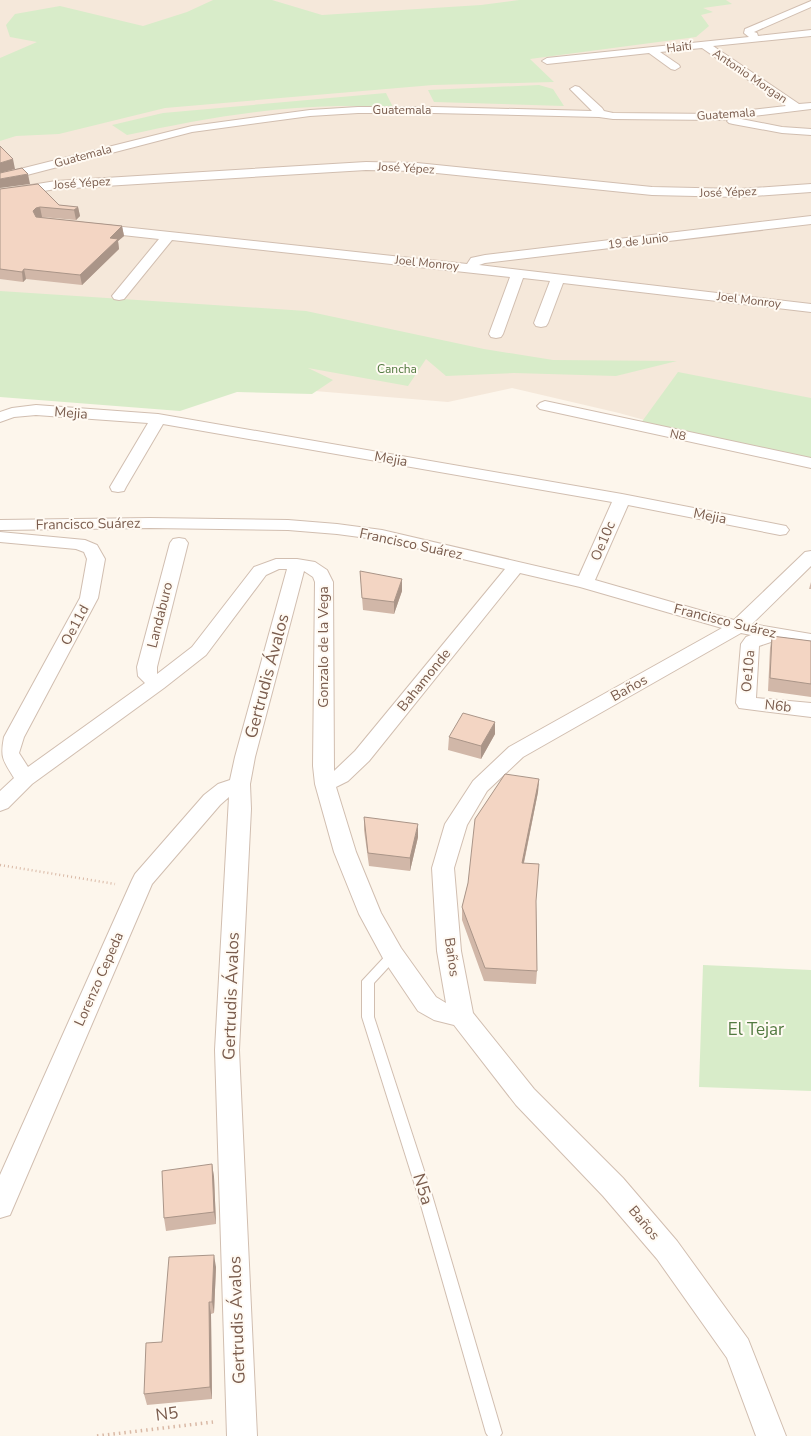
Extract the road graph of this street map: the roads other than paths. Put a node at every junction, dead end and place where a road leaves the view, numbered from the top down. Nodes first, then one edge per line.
1 (811, 4) edge
2 (811, 32) edge
3 (703, 44) junction
4 (651, 50) junction
5 (546, 61) dead end
6 (675, 67) dead end
7 (575, 89) dead end
8 (811, 106) edge
9 (797, 108) junction
10 (599, 114) junction
11 (718, 117) junction
12 (811, 132) edge
13 (0, 178) edge
14 (811, 188) edge
15 (0, 194) edge
16 (811, 220) edge
17 (82, 226) edge
18 (168, 236) junction
19 (469, 268) junction
20 (518, 274) junction
21 (558, 278) junction
22 (119, 296) dead end
23 (811, 308) edge
24 (542, 323) dead end
25 (496, 334) dead end
26 (545, 406) dead end
27 (0, 417) edge
28 (158, 419) junction
29 (811, 463) edge
30 (118, 487) dead end
31 (622, 499) junction
32 (0, 525) edge
33 (780, 530) dead end
34 (0, 537) edge
35 (178, 543) dead end
36 (811, 556) edge
37 (297, 564) junction
38 (516, 567) junction
39 (585, 583) junction
40 (738, 627) junction
41 (776, 634) junction
42 (811, 640) edge
43 (158, 684) junction
44 (746, 703) joint
45 (811, 710) edge
46 (25, 779) junction
47 (240, 784) junction
48 (326, 784) junction
49 (0, 803) edge
50 (393, 955) junction
51 (461, 1016) junction
52 (0, 1206) edge
53 (241, 1427) edge
54 (494, 1433) dead end
55 (771, 1436) edge

1 - 2 street, Haití
2 - 3 street, Haití
3 - 4 street, Haití
3 - 9 street, Antonio Morgan
4 - 5 street, Haití
4 - 6 street
7 - 10 street
8 - 9 street, Guatemala
9 - 11 street, Guatemala
10 - 11 street, Guatemala
10 - 13 street, Guatemala
11 - 12 street
14 - 15 street, José Yépez
16 - 19 street, 19 de Junio
17 - 18 street, Joel Monroy
18 - 19 street, Joel Monroy
18 - 22 street
19 - 20 street, Joel Monroy
20 - 21 street, Joel Monroy
20 - 25 street
21 - 23 street, Joel Monroy
21 - 24 street
26 - 29 street, N8
27 - 28 street, Mejia
28 - 30 street
28 - 31 street, Mejia
31 - 33 street, Mejia
31 - 39 street, Oe10c
32 - 38 street, Francisco Suárez
34 - 46 street, Oe11d
35 - 43 street, Landaburo
36 - 40 street, Baños
37 - 43 street, Gonzalo de la Vega
37 - 47 street, Gertrudis Ávalos
37 - 48 street, Gonzalo de la Vega
38 - 39 street, Francisco Suárez
38 - 48 street, Bahamonde
39 - 40 street, Francisco Suárez
40 - 41 street, Francisco Suárez
40 - 51 street, Baños
41 - 42 street, Francisco Suárez
41 - 44 street, Oe10a
43 - 46 street, Gonzalo de la Vega
44 - 45 street, N6b
46 - 49 street, Gonzalo de la Vega
47 - 52 street, Lorenzo Cepeda
47 - 53 street, Gertrudis Ávalos
48 - 50 street, Gonzalo de la Vega
50 - 51 street, Gonzalo de la Vega
50 - 54 lane, N5a
51 - 55 street, Baños

